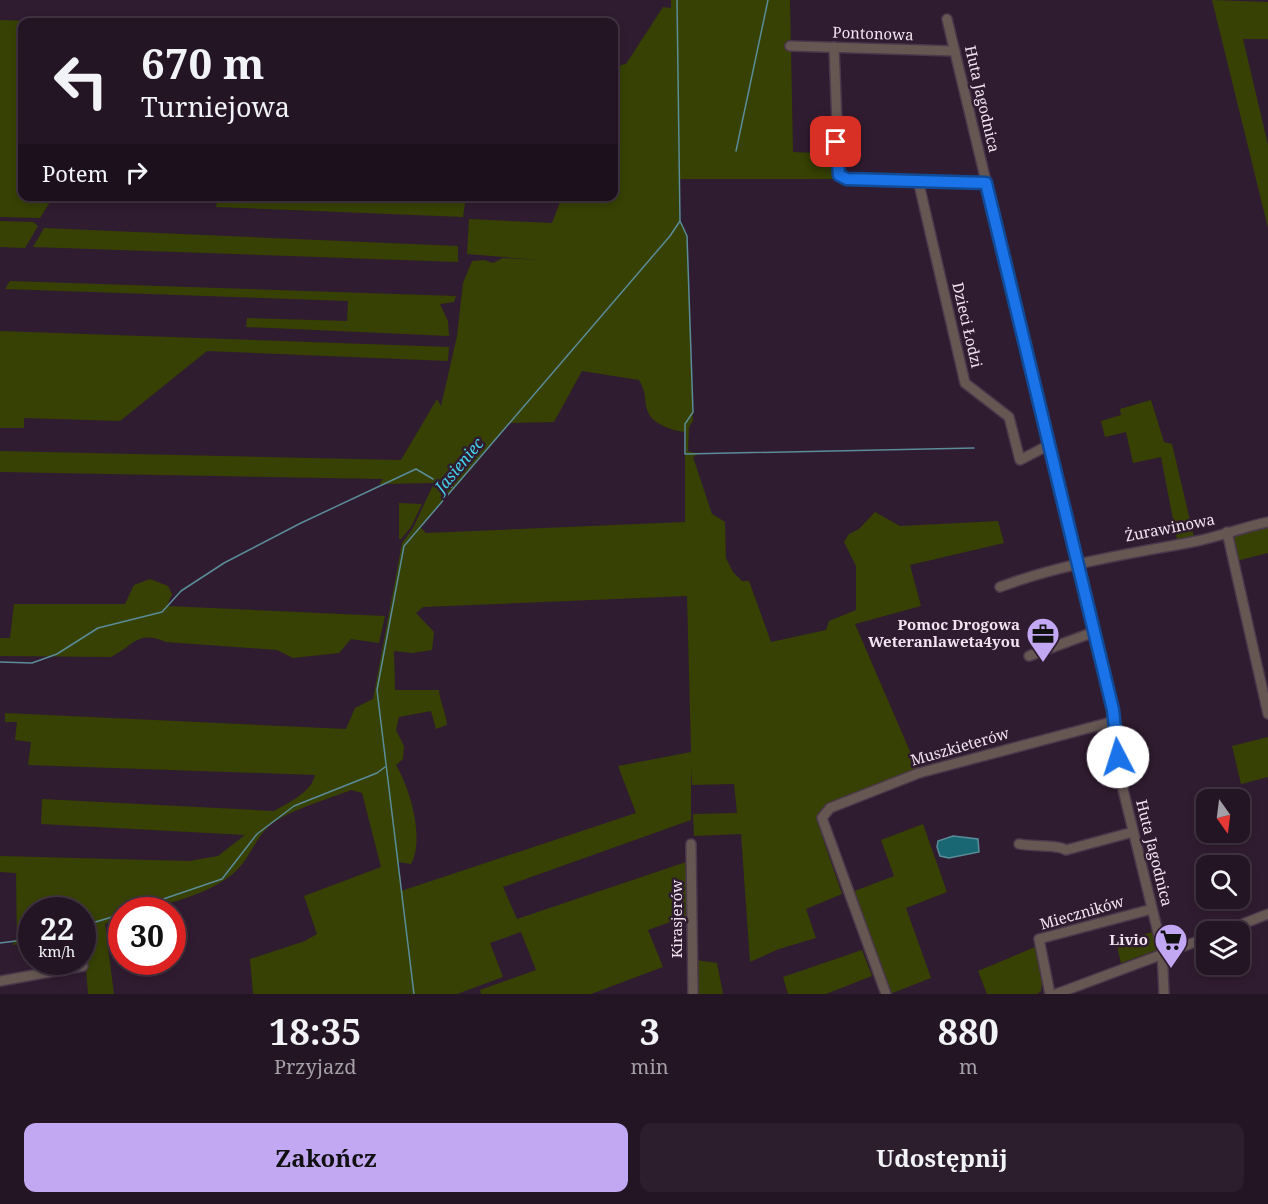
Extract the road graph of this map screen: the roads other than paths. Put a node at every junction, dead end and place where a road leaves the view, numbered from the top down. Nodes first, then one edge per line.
1 (947, 20) dead end
2 (790, 46) dead end
3 (834, 47) junction
4 (955, 51) junction
5 (918, 180) junction
6 (986, 183) junction
7 (1048, 445) junction
8 (1268, 522) edge
9 (1227, 532) junction
10 (1077, 563) junction
11 (1000, 587) dead end
12 (1094, 632) junction
13 (1029, 656) dead end
14 (1268, 714) edge
15 (1114, 721) junction
16 (1133, 832) junction
17 (692, 844) dead end
18 (1019, 844) dead end
19 (1152, 909) junction
20 (1268, 914) edge
21 (1250, 921) edge
22 (1196, 942) edge
23 (1163, 954) junction
24 (33, 975) edge
25 (0, 981) edge
26 (693, 994) edge
27 (886, 994) edge
28 (1050, 994) edge
29 (1056, 994) edge
30 (1164, 994) edge

1 - 4 street, Huta Jagodnica
2 - 3 street, Pontonowa
3 - 4 street, Pontonowa
3 - 5 street
4 - 6 street, Huta Jagodnica
5 - 6 street
5 - 7 street, Dzieci Łodzi
6 - 7 street, Huta Jagodnica
7 - 10 street, Huta Jagodnica
8 - 9 street, Żurawinowa
9 - 10 street, Żurawinowa
9 - 14 street
10 - 11 street, Żurawinowa
10 - 12 street, Huta Jagodnica
12 - 13 street
12 - 15 street, Huta Jagodnica
15 - 16 street, Huta Jagodnica
15 - 27 street, Muszkieterów
16 - 18 street
16 - 19 street, Huta Jagodnica
17 - 26 street, Kirasjerów
19 - 23 street, Huta Jagodnica
19 - 28 street, Mieczników
20 - 21 street
22 - 23 street
23 - 29 street
23 - 30 street, Huta Jagodnica
24 - 25 street

